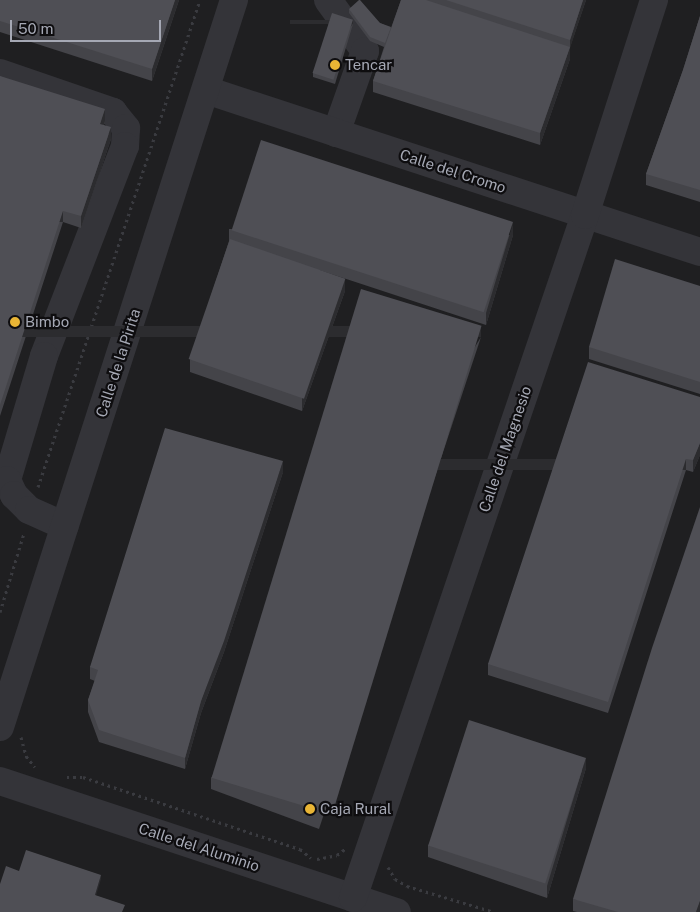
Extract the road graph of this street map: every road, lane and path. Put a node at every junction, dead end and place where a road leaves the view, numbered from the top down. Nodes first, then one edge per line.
1 (200, 0) edge
2 (234, 0) edge
3 (328, 0) edge
4 (654, 0) edge
5 (0, 74) edge
6 (206, 90) junction
7 (336, 133) junction
8 (585, 215) junction
9 (700, 252) edge
10 (15, 505) edge
11 (65, 526) junction
12 (0, 612) edge
13 (11, 728) edge
14 (43, 771) dead end
15 (65, 776) dead end
16 (0, 781) edge
17 (348, 846) dead end
18 (387, 860) dead end
19 (339, 901) edge
20 (397, 912) edge
21 (494, 912) edge

1 - 10 path
2 - 6 street, Calle de la Pirita
3 - 7 street
4 - 8 street, Calle del Magnesio
5 - 10 street
6 - 7 street, Calle del Cromo
6 - 11 street, Calle de la Pirita
7 - 8 street, Calle del Cromo
8 - 9 street, Calle del Cromo
8 - 19 street, Calle del Magnesio
10 - 11 street
10 - 12 path
11 - 13 street, Calle de la Pirita
13 - 14 path
15 - 17 path
16 - 19 street, Calle del Aluminio
18 - 21 path
19 - 20 street, Calle del Aluminio

